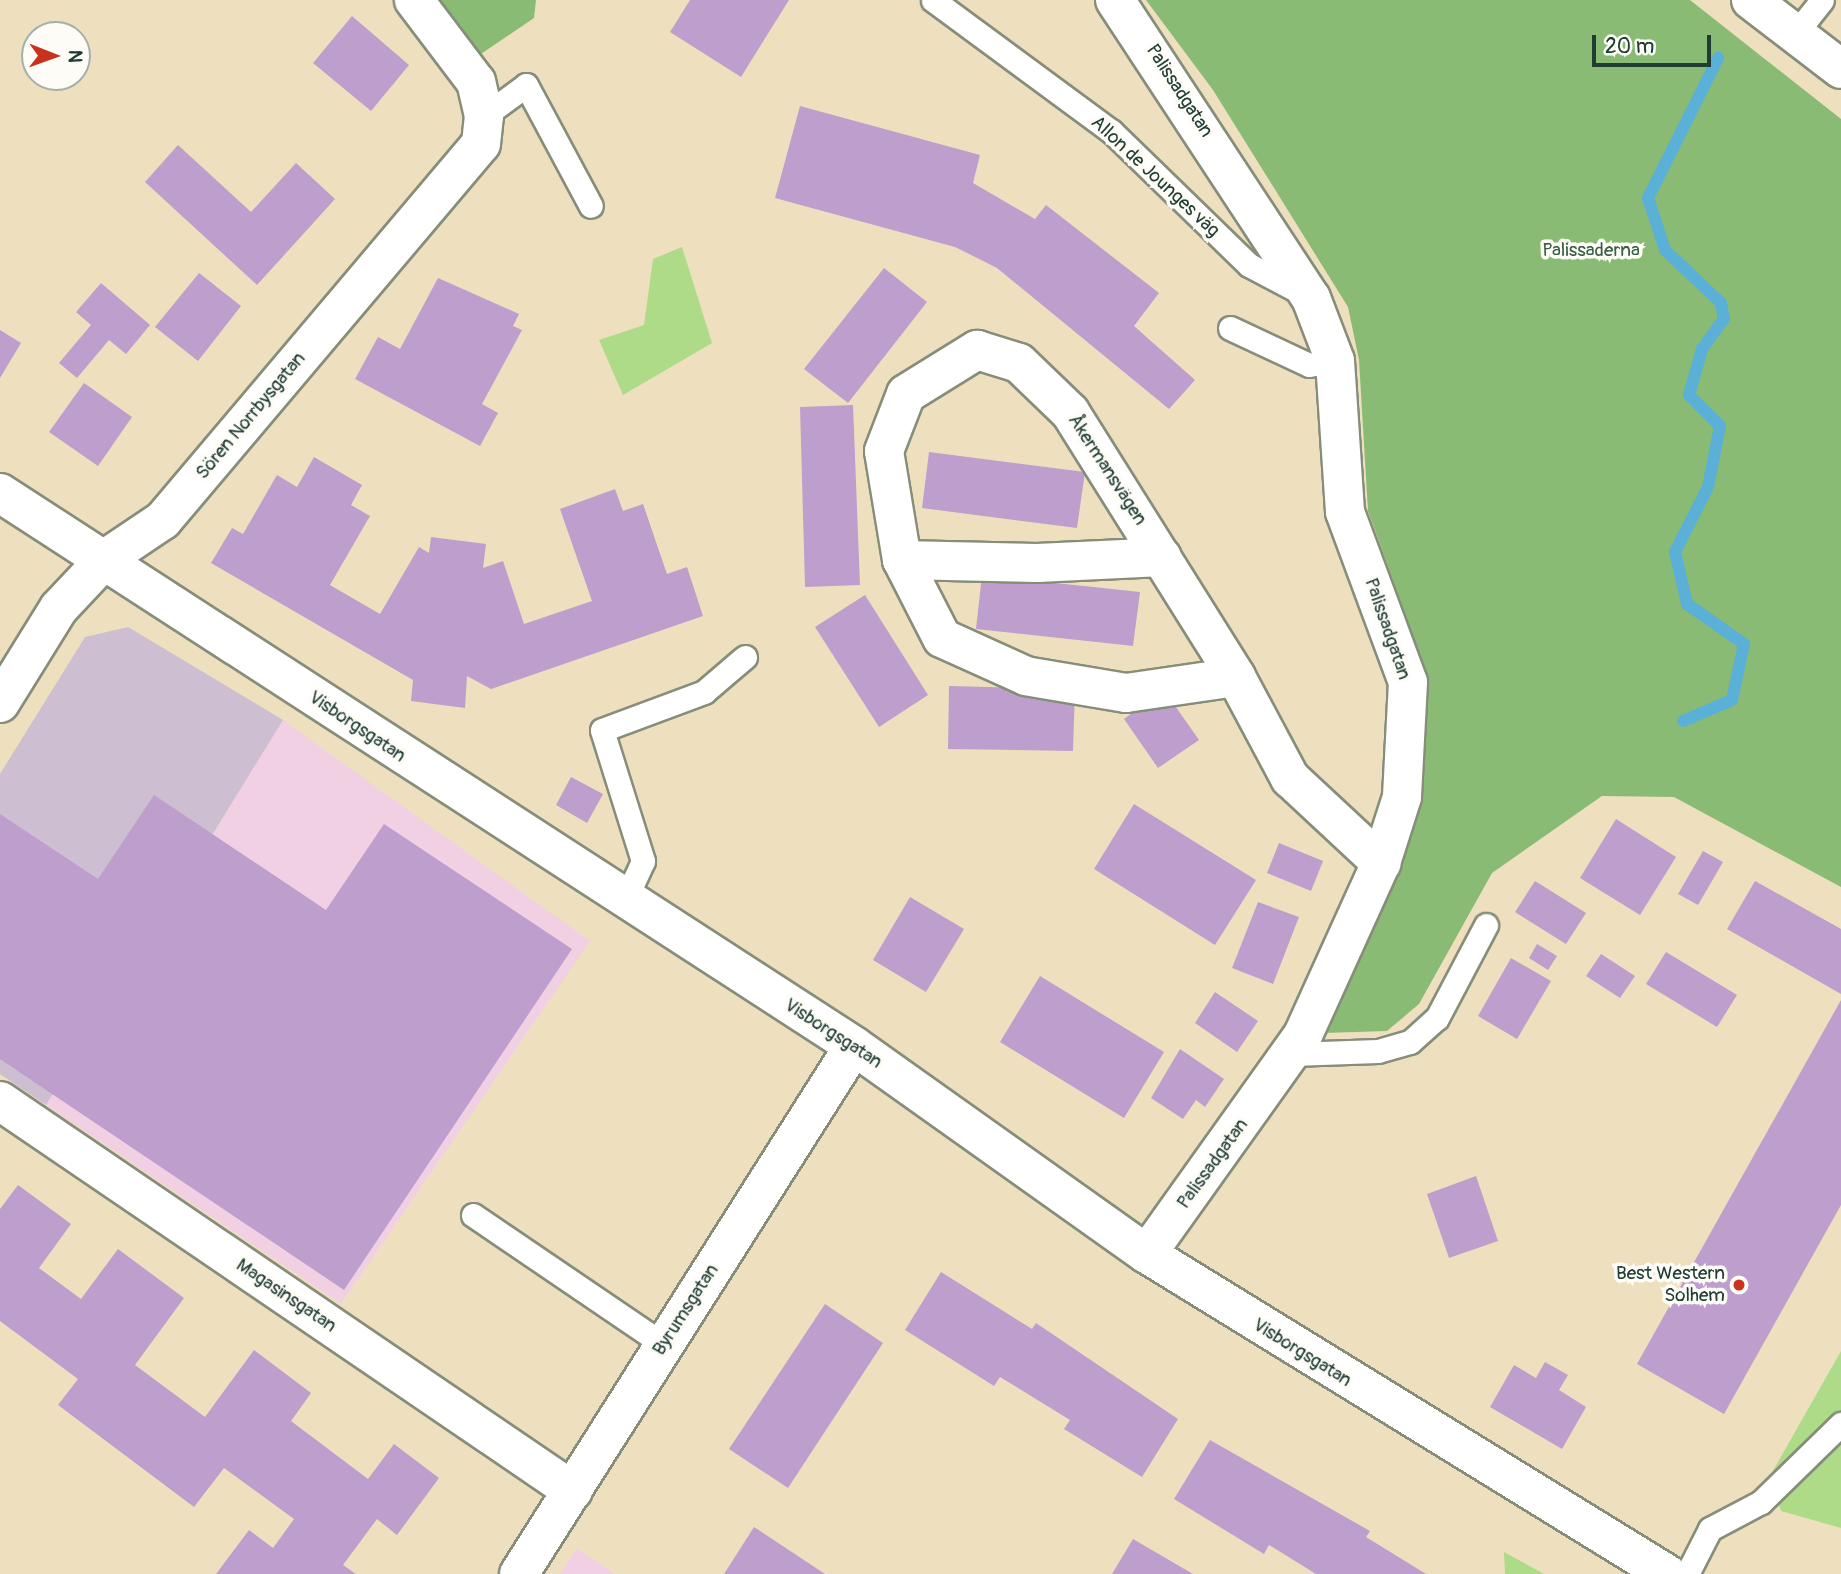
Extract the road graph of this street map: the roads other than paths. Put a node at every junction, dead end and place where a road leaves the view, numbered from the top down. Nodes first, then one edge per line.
1 (414, 0) edge
2 (933, 0) edge
3 (1115, 0) edge
4 (1751, 0) edge
5 (1822, 0) edge
6 (1795, 34) junction
7 (1841, 69) edge
8 (484, 116) junction
9 (591, 206) dead end
10 (1311, 299) junction
11 (1230, 328) dead end
12 (1335, 360) junction
13 (0, 492) edge
14 (1162, 557) junction
15 (105, 559) junction
16 (902, 560) junction
17 (745, 657) dead end
18 (1236, 677) junction
19 (0, 703) edge
20 (1381, 863) junction
21 (625, 900) junction
22 (1486, 925) dead end
23 (854, 1046) junction
24 (1292, 1054) junction
25 (0, 1101) edge
26 (473, 1215) dead end
27 (1147, 1254) junction
28 (663, 1344) junction
29 (1841, 1424) edge
30 (573, 1491) junction
31 (519, 1574) edge
32 (1667, 1574) edge
33 (1687, 1574) edge

1 - 8 street
2 - 10 lane, Allon de Jounges väg
3 - 10 street, Palissadgatan
4 - 6 street
5 - 6 lane
6 - 7 street
8 - 9 lane
8 - 15 street, Sören Norrbysgatan
10 - 12 street, Palissadgatan
11 - 12 lane
12 - 20 street, Palissadgatan
13 - 15 street, Visborgsgatan
14 - 16 street, Åkermansvägen
14 - 16 street, Åkermansvägen
14 - 18 street, Åkermansvägen
15 - 19 street, Sören Norrbysgatan
15 - 21 street, Visborgsgatan
16 - 18 street, Åkermansvägen
17 - 21 lane
18 - 20 street, Åkermansvägen
20 - 24 street, Palissadgatan
21 - 23 street, Visborgsgatan
22 - 24 lane
23 - 27 street, Visborgsgatan
23 - 28 street, Byrumsgatan
24 - 27 street, Palissadgatan
25 - 30 street, Magasinsgatan
26 - 28 lane
27 - 32 street, Visborgsgatan
28 - 30 street, Byrumsgatan
29 - 33 lane
30 - 31 street, Byrumsgatan

